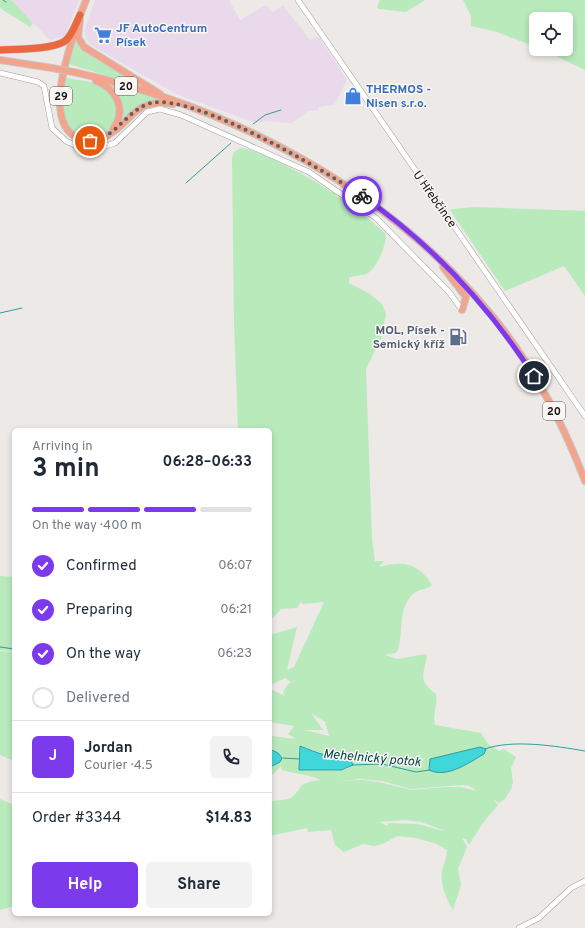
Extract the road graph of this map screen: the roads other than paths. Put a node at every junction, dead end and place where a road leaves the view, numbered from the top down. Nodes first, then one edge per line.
1 (86, 0) edge
2 (298, 0) edge
3 (80, 15) junction
4 (0, 50) edge
5 (0, 60) edge
6 (0, 73) edge
7 (78, 74) junction
8 (172, 100) junction
9 (204, 112) junction
10 (110, 133) junction
11 (435, 256) junction
12 (462, 310) joint
13 (583, 408) edge
14 (585, 416) edge
15 (585, 481) edge
16 (585, 881) edge
17 (519, 928) edge

1 - 3 main road, 29
2 - 13 street, U Hřebčince
3 - 4 highway
3 - 8 main road
3 - 10 main road, 29
5 - 7 main road, 20, bridge
6 - 12 street
7 - 8 main road, 20
7 - 10 main road
8 - 9 main road, 20
9 - 10 main road
9 - 11 main road, 20
11 - 12 main road
11 - 15 main road, 20
13 - 14 street, U Hřebčince
16 - 17 street

